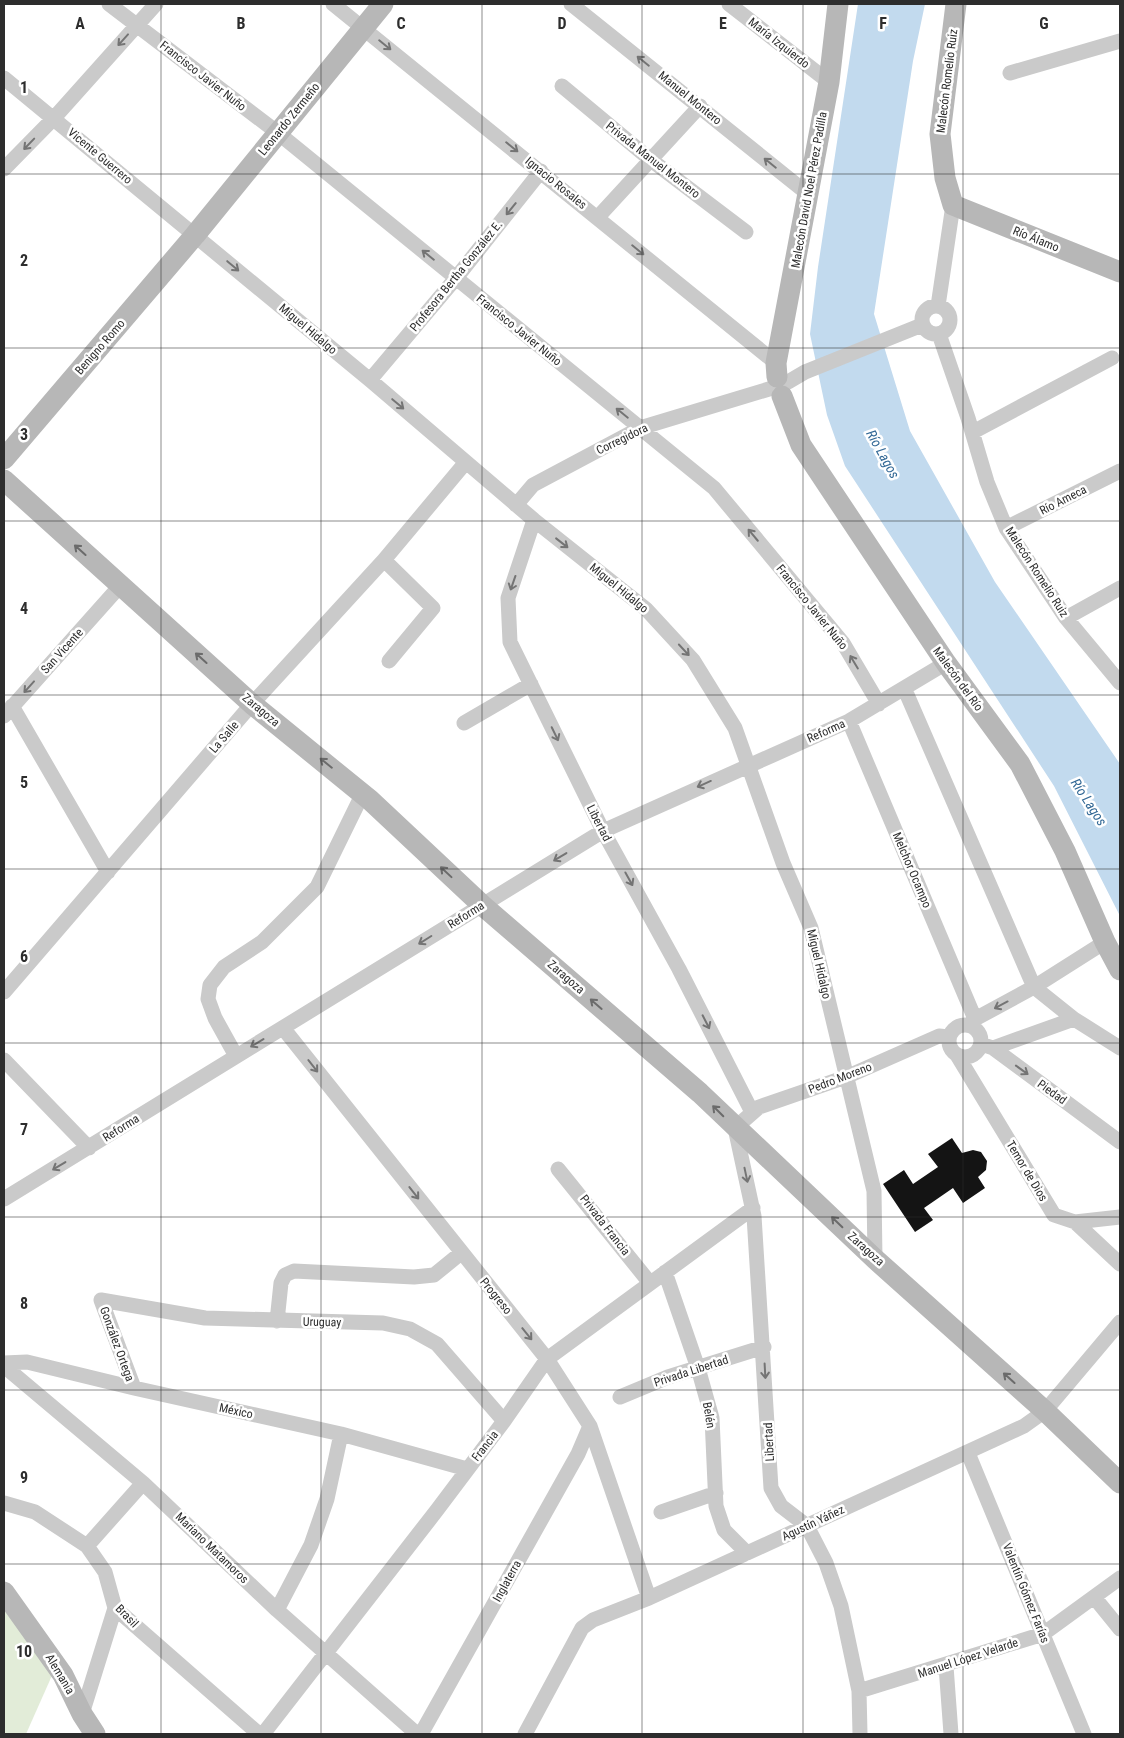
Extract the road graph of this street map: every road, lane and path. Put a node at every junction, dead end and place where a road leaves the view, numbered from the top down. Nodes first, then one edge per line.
1 (109, 4) edge
2 (156, 4) edge
3 (334, 4) edge
4 (383, 4) edge
5 (571, 4) edge
6 (728, 4) edge
7 (838, 4) edge
8 (956, 4) edge
9 (137, 24) junction
10 (363, 27) junction
11 (1120, 41) edge
12 (1010, 73) dead end
13 (4, 78) edge
14 (829, 82) junction
15 (562, 86) dead end
16 (700, 106) junction
17 (54, 118) junction
18 (278, 133) junction
19 (650, 160) junction
20 (4, 169) edge
21 (541, 171) junction
22 (808, 194) junction
23 (953, 205) junction
24 (598, 217) junction
25 (746, 232) dead end
26 (196, 235) junction
27 (1120, 272) edge
28 (456, 278) junction
29 (938, 306) junction
30 (922, 325) junction
31 (939, 334) junction
32 (1112, 358) dead end
33 (370, 380) junction
34 (783, 380) junction
35 (640, 428) junction
36 (973, 432) junction
37 (4, 459) edge
38 (466, 462) junction
39 (1120, 471) edge
40 (4, 480) edge
41 (516, 505) junction
42 (534, 520) junction
43 (1006, 528) junction
44 (384, 560) junction
45 (120, 586) junction
46 (1120, 588) edge
47 (1066, 618) junction
48 (389, 661) dead end
49 (946, 664) junction
50 (1120, 683) edge
51 (531, 684) junction
52 (904, 690) junction
53 (252, 704) junction
54 (879, 704) junction
55 (8, 711) edge
56 (850, 721) junction
57 (464, 723) dead end
58 (749, 765) junction
59 (363, 793) junction
60 (603, 831) junction
61 (108, 872) junction
62 (482, 905) junction
63 (1105, 942) junction
64 (1120, 970) edge
65 (1034, 988) junction
66 (4, 992) edge
67 (1074, 1018) junction
68 (973, 1022) junction
69 (283, 1028) junction
70 (949, 1037) junction
71 (987, 1046) junction
72 (1120, 1048) edge
73 (957, 1055) junction
74 (236, 1056) junction
75 (4, 1060) edge
76 (846, 1077) junction
77 (752, 1112) junction
78 (735, 1128) junction
79 (1120, 1142) edge
80 (89, 1148) junction
81 (558, 1169) dead end
82 (4, 1199) edge
83 (753, 1208) junction
84 (1120, 1217) edge
85 (1075, 1222) junction
86 (461, 1253) junction
87 (874, 1259) junction
88 (1120, 1264) edge
89 (665, 1272) junction
90 (650, 1283) junction
91 (101, 1300) joint
92 (277, 1321) junction
93 (1120, 1322) edge
94 (764, 1348) junction
95 (547, 1359) junction
96 (4, 1364) edge
97 (698, 1368) junction
98 (134, 1388) junction
99 (620, 1397) dead end
100 (1045, 1411) junction
101 (504, 1421) junction
102 (590, 1426) junction
103 (341, 1434) junction
104 (968, 1453) junction
105 (467, 1469) junction
106 (143, 1483) junction
107 (1120, 1483) edge
108 (716, 1493) junction
109 (4, 1503) edge
110 (662, 1512) dead end
111 (807, 1526) junction
112 (86, 1546) junction
113 (748, 1554) junction
114 (1120, 1578) edge
115 (4, 1592) edge
116 (1094, 1597) junction
117 (649, 1598) junction
118 (115, 1608) junction
119 (277, 1610) junction
120 (1120, 1629) edge
121 (1043, 1634) junction
122 (326, 1653) junction
123 (946, 1666) junction
124 (858, 1691) junction
125 (82, 1714) junction
126 (95, 1734) edge
127 (259, 1734) edge
128 (263, 1734) edge
129 (419, 1734) edge
130 (526, 1734) edge
131 (860, 1734) edge
132 (951, 1734) edge
133 (1084, 1734) edge

1 - 9 street, Francisco Javier Nuño
2 - 9 street
3 - 10 street, Ignacio Rosales
4 - 10 street, Leonardo Zermeño
16 -> 5 street, Manuel Montero
6 - 14 street, María Izquierdo
7 - 14 street, Malecón David Noel Pérez Padilla
8 - 23 street, Malecón Romelio Ruiz
9 -> 17 street
9 - 18 street, Francisco Javier Nuño
10 - 18 street, Leonardo Zermeño
10 -> 21 street, Ignacio Rosales
11 - 12 street
13 - 17 street, Vicente Guerrero
14 - 22 street, Malecón David Noel Pérez Padilla
15 - 19 street, Privada Manuel Montero
16 - 19 street
22 -> 16 street, Manuel Montero
17 -> 20 street
17 - 26 street, Vicente Guerrero
18 - 26 street, Leonardo Zermeño
28 -> 18 street, Francisco Javier Nuño
19 - 24 street
19 - 25 street, Privada Manuel Montero
21 - 24 street, Ignacio Rosales
21 -> 28 street, Profesora Bertha González E.
22 - 34 street, Malecón David Noel Pérez Padilla
23 - 27 street, Río Álamo
23 - 29 street, Malecón Romelio Ruiz
24 -> 34 street, Ignacio Rosales
26 -> 33 street, Miguel Hidalgo
26 - 37 street, Benigno Romo
28 - 33 street, Profesora Bertha González E.
35 -> 28 street, Francisco Javier Nuño
29 - 30 street
29 - 31 street
30 - 31 street
30 - 34 street, Corregidora
31 - 36 street, Malecón Romelio Ruiz
32 - 36 street
33 -> 38 street, Miguel Hidalgo
34 - 35 street, Corregidora
34 - 49 street, Malecón del Río
35 - 41 street, Corregidora
54 -> 35 street, Francisco Javier Nuño
36 - 43 street, Malecón Romelio Ruiz
38 - 41 street, Miguel Hidalgo
38 - 44 street, La Salle
39 - 43 street, Río Ameca
45 -> 40 street, Zaragoza
41 - 42 street, Miguel Hidalgo
42 -> 51 street, Libertad
42 -> 58 street, Miguel Hidalgo
43 - 47 street, Malecón Romelio Ruiz
44 - 48 street
44 - 53 street, La Salle
53 -> 45 street, Zaragoza
45 -> 55 street, San Vicente
46 - 47 street
47 - 50 street, Malecón Romelio Ruiz
49 - 52 street, Reforma
49 - 63 street, Malecón del Río
51 - 57 street
51 -> 60 street, Libertad
52 - 54 street, Reforma
52 - 65 street
59 -> 53 street, Zaragoza
53 - 61 street, La Salle
54 - 56 street, Reforma
55 - 61 street
56 - 58 street, Reforma
56 - 68 street, Melchor Ocampo
58 -> 60 street, Reforma
58 - 76 street, Miguel Hidalgo
62 -> 59 street, Zaragoza
59 - 74 street
60 -> 62 street, Reforma
60 -> 77 street, Libertad
61 - 66 street, La Salle
62 -> 69 street, Reforma
78 -> 62 street, Zaragoza
63 - 64 street, Malecón del Río
63 - 65 street
65 - 67 street
65 -> 68 street
67 - 71 street
67 - 72 street
68 - 70 street
68 - 71 street
69 -> 74 street, Reforma
69 -> 86 street, Progreso
70 - 73 street
70 - 76 street, Pedro Moreno
71 - 73 street
71 -> 79 street, Piedad
73 - 85 street, Temor de Dios
74 - 80 street, Reforma
75 - 80 street
76 - 77 street, Pedro Moreno
76 - 87 street, Miguel Hidalgo
77 - 78 street, Pedro Moreno
78 -> 83 street, Libertad
87 -> 78 street, Zaragoza
80 -> 82 street, Reforma
81 - 90 street, Privada Francia
83 - 89 street, Francia
83 - 94 street, Libertad
84 - 85 street
85 - 88 street, Temor de Dios
86 - 92 street
86 -> 95 street, Progreso
100 -> 87 street, Zaragoza
89 - 90 street, Francia
89 - 97 street, Belén
90 - 95 street, Francia
91 - 92 street, Uruguay
91 - 98 street, González Ortega
92 - 101 street, Uruguay
93 - 100 street, Agustín Yáñez
94 - 97 street, Privada Libertad
94 -> 111 street, Libertad
95 - 101 street, Francia
95 - 102 street, Progreso
96 - 98 street, México
96 - 106 street, Mariano Matamoros
97 - 99 street, Privada Libertad
97 - 108 street, Belén
98 - 103 street, México
100 - 104 street, Agustín Yáñez
100 - 107 street, Zaragoza
101 - 105 street, Francia
102 - 117 street, Progreso
102 - 129 street, Inglaterra
103 - 105 street, México
103 - 119 street
104 - 111 street, Agustín Yáñez
104 - 121 street, Valentín Gómez Farías
105 - 122 street, Francia
106 - 112 street
106 - 119 street, Mariano Matamoros
108 - 110 street
108 - 113 street, Belén
109 - 112 street, Brasil
111 - 113 street, Agustín Yáñez
111 - 124 street, Libertad
112 - 118 street, Brasil
113 - 117 street, Agustín Yáñez
114 - 116 street, Manuel López Velarde
115 - 125 street, Alemania
116 - 120 street
116 - 121 street, Manuel López Velarde
117 - 130 street, Agustín Yáñez
118 - 125 street
118 - 127 street, Brasil
119 - 122 street, Mariano Matamoros
121 - 123 street, Manuel López Velarde
121 - 133 street, Valentín Gómez Farías
122 - 128 street, Francia
122 - 129 street, Mariano Matamoros
123 - 124 street, Manuel López Velarde
123 - 132 street
124 - 131 street, Libertad
125 - 126 street, Alemania

